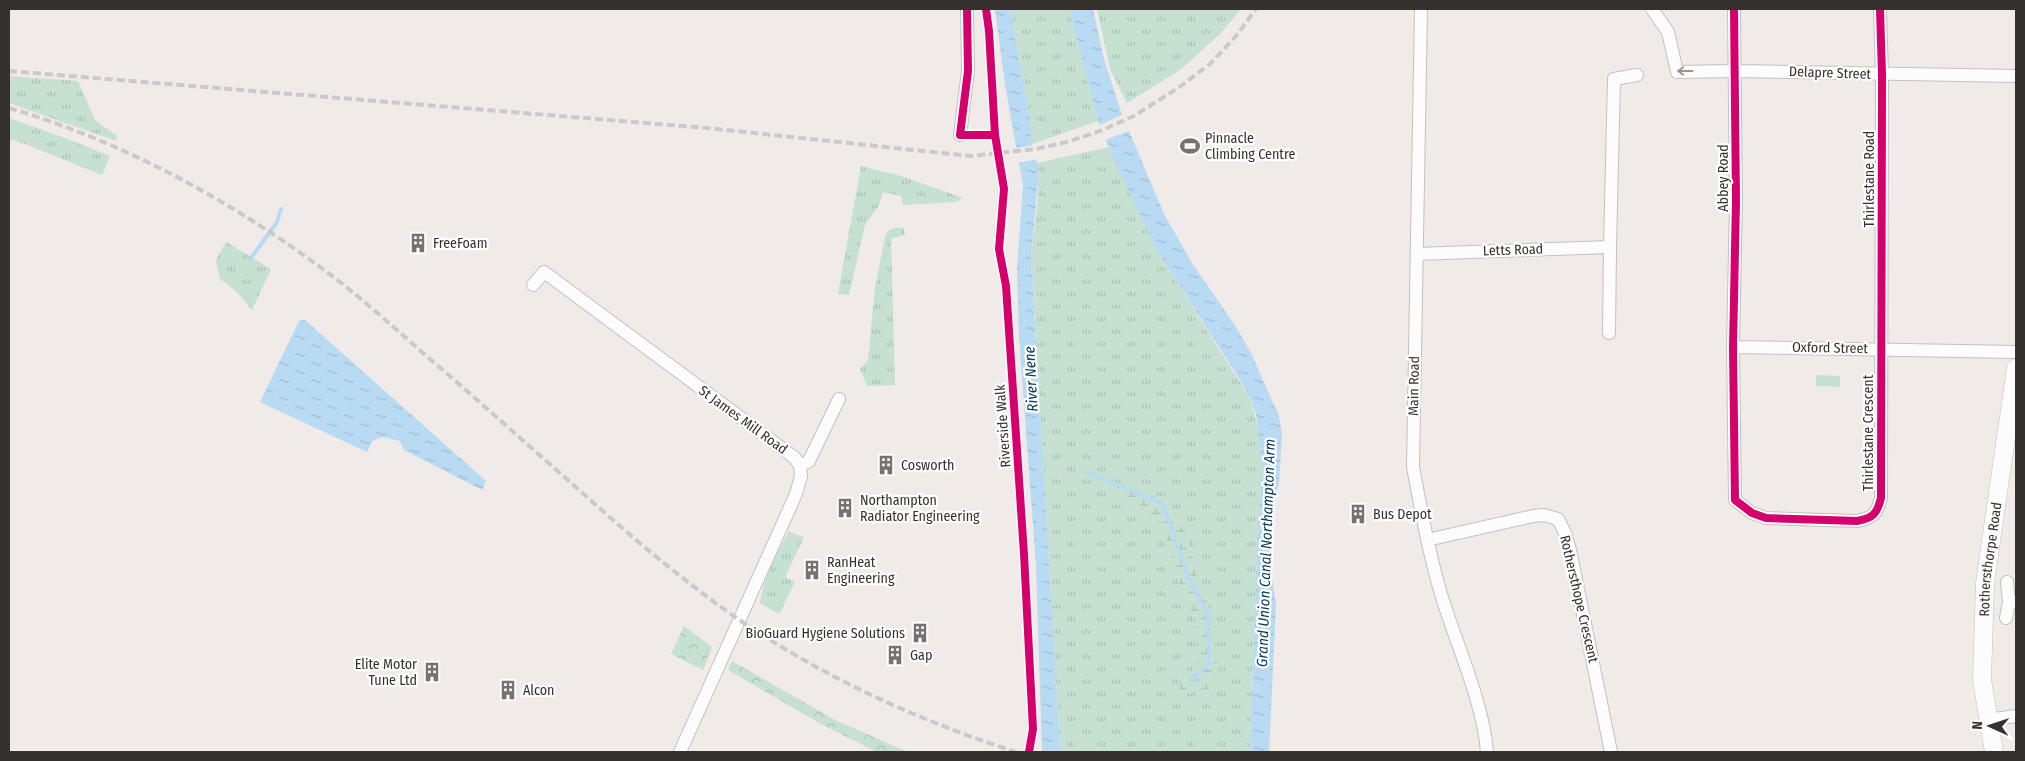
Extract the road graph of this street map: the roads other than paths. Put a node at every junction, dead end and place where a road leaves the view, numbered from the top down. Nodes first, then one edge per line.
1 (967, 9) edge
2 (1421, 9) edge
3 (1652, 9) edge
4 (1734, 9) edge
5 (1880, 9) edge
6 (1734, 71) junction
7 (1637, 75) dead end
8 (1882, 75) junction
9 (2016, 76) edge
10 (960, 135) dead end
11 (1610, 247) junction
12 (1417, 254) junction
13 (533, 285) dead end
14 (1609, 333) dead end
15 (1733, 347) junction
16 (1881, 349) junction
17 (2016, 352) edge
18 (2016, 368) edge
19 (839, 398) dead end
20 (800, 466) junction
21 (1427, 540) junction
22 (2007, 582) dead end
23 (2012, 602) edge
24 (2006, 618) dead end
25 (2016, 716) edge
26 (1988, 720) junction
27 (680, 752) edge
28 (1487, 752) edge
29 (1610, 752) edge
30 (1994, 752) edge

1 - 10 street
2 - 12 street, Main Road
6 -> 3 street, Delapre Street
4 - 6 street, Abbey Road
5 - 8 street, Thirlestane Road
6 - 8 street, Delapre Street
6 - 15 street, Abbey Road
7 - 11 street
8 - 9 street, Delapre Street
8 - 16 street, Thirlestane Road
11 - 12 street, Letts Road
11 - 14 street
12 - 21 street, Main Road
13 - 20 street, St James Mill Road
15 - 16 street, Oxford Street
15 - 16 street, Thirlestane Crescent
16 - 17 street, Oxford Street
18 - 26 street, Rothersthorpe Road
19 - 20 street
20 - 27 street
21 - 28 street, Main Road
21 - 29 street, Rothersthope Crescent
22 - 23 street
23 - 24 street
25 - 26 street
26 - 30 street, Rothersthorpe Road

